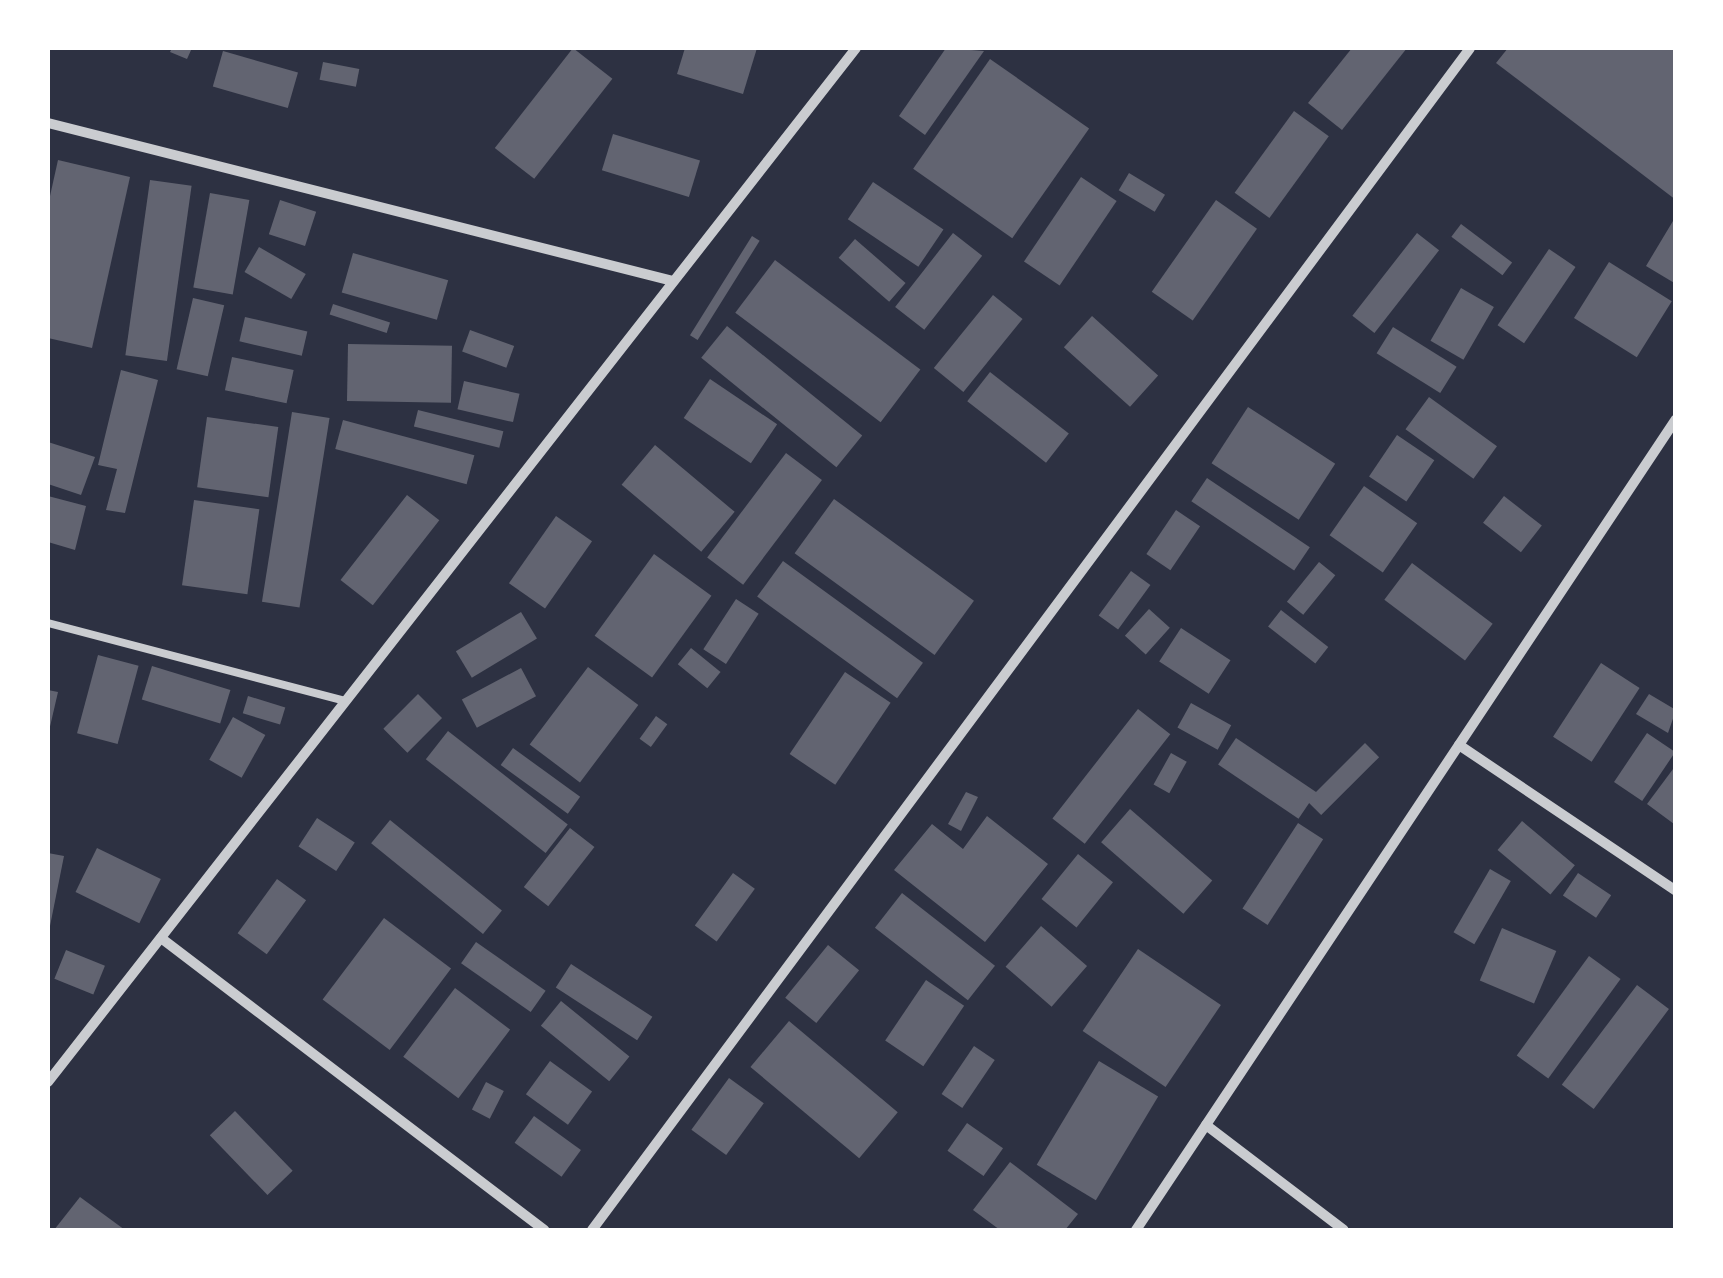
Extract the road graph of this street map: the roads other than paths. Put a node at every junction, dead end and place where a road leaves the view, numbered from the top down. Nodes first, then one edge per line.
1 (856, 48) edge
2 (1470, 48) edge
3 (48, 123) edge
4 (673, 282) junction
5 (1676, 420) edge
6 (48, 624) edge
7 (345, 702) junction
8 (1459, 745) junction
9 (1676, 891) edge
10 (161, 938) junction
11 (48, 1082) edge
12 (1206, 1125) junction
13 (544, 1230) edge
14 (592, 1230) edge
15 (1136, 1230) edge
16 (1344, 1230) edge

1 - 4 street
2 - 14 street
3 - 4 street
4 - 7 street
5 - 8 street
6 - 7 lane
7 - 10 street
8 - 9 street
8 - 12 street
10 - 11 street
10 - 13 street
12 - 15 street
12 - 16 street

